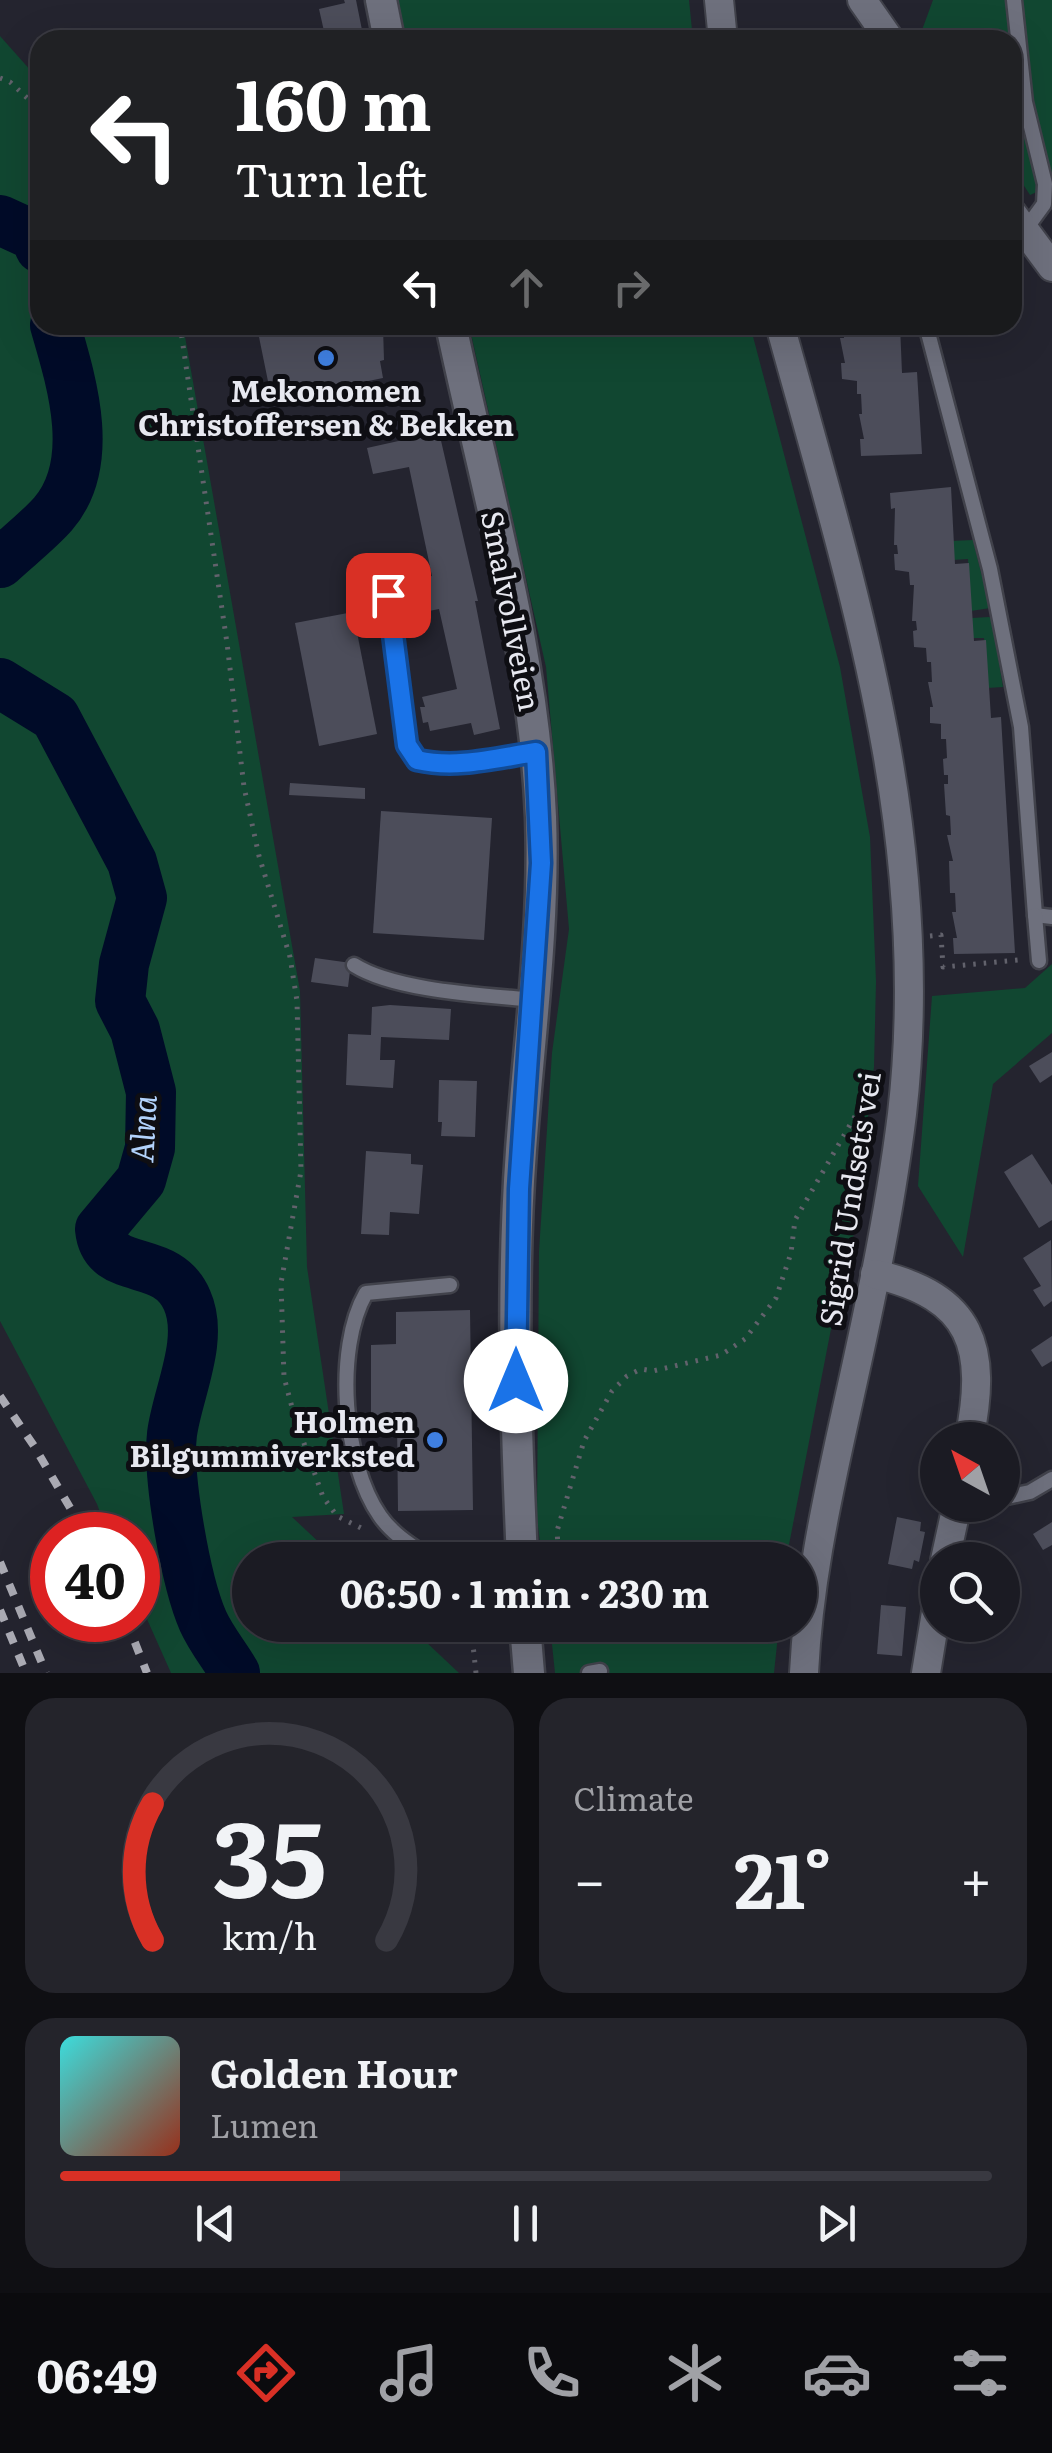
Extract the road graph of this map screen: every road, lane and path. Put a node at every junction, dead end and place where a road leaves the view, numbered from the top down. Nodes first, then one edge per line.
1 (381, 0) edge
2 (718, 0) edge
3 (862, 0) edge
4 (1014, 0) edge
5 (387, 30) edge
6 (722, 30) edge
7 (883, 30) edge
8 (1017, 30) edge
9 (1022, 74) edge
10 (0, 78) edge
11 (30, 101) edge
12 (1022, 219) edge
13 (1022, 225) edge
14 (1052, 267) edge
15 (182, 335) edge
16 (453, 335) edge
17 (783, 335) edge
18 (929, 335) edge
19 (388, 595) dead end
20 (536, 752) junction
21 (1035, 915) junction
22 (1052, 917) edge
23 (942, 937) dead end
24 (1038, 945) junction
25 (1039, 961) dead end
26 (354, 965) dead end
27 (534, 1000) junction
28 (877, 1100) dead end
29 (875, 1274) junction
30 (450, 1285) dead end
31 (972, 1422) edge
32 (1052, 1480) edge
33 (1020, 1494) edge
34 (395, 1533) junction
35 (408, 1542) edge
36 (521, 1542) edge
37 (558, 1542) edge
38 (474, 1642) edge
39 (526, 1642) edge
40 (931, 1642) edge
41 (476, 1673) edge
42 (529, 1673) edge
43 (804, 1673) edge
44 (926, 1673) edge

1 - 5 street
2 - 6 street
3 - 7 street
4 - 8 lane
9 - 12 lane
10 - 11 path
13 - 14 street
15 - 34 path
16 - 20 street, Smalvollveien
17 - 29 street, Sigrid Undsets vei
18 - 21 lane
19 - 20 lane
20 - 27 street, Smalvollveien
21 - 22 lane
21 - 24 lane
23 - 24 path
24 - 25 lane
26 - 27 lane
27 - 36 street, Smalvollveien
28 - 37 path
29 - 31 street
29 - 43 street, Sigrid Undsets vei
30 - 34 lane
32 - 33 lane
34 - 35 lane
38 - 41 path
39 - 42 street
40 - 44 street

